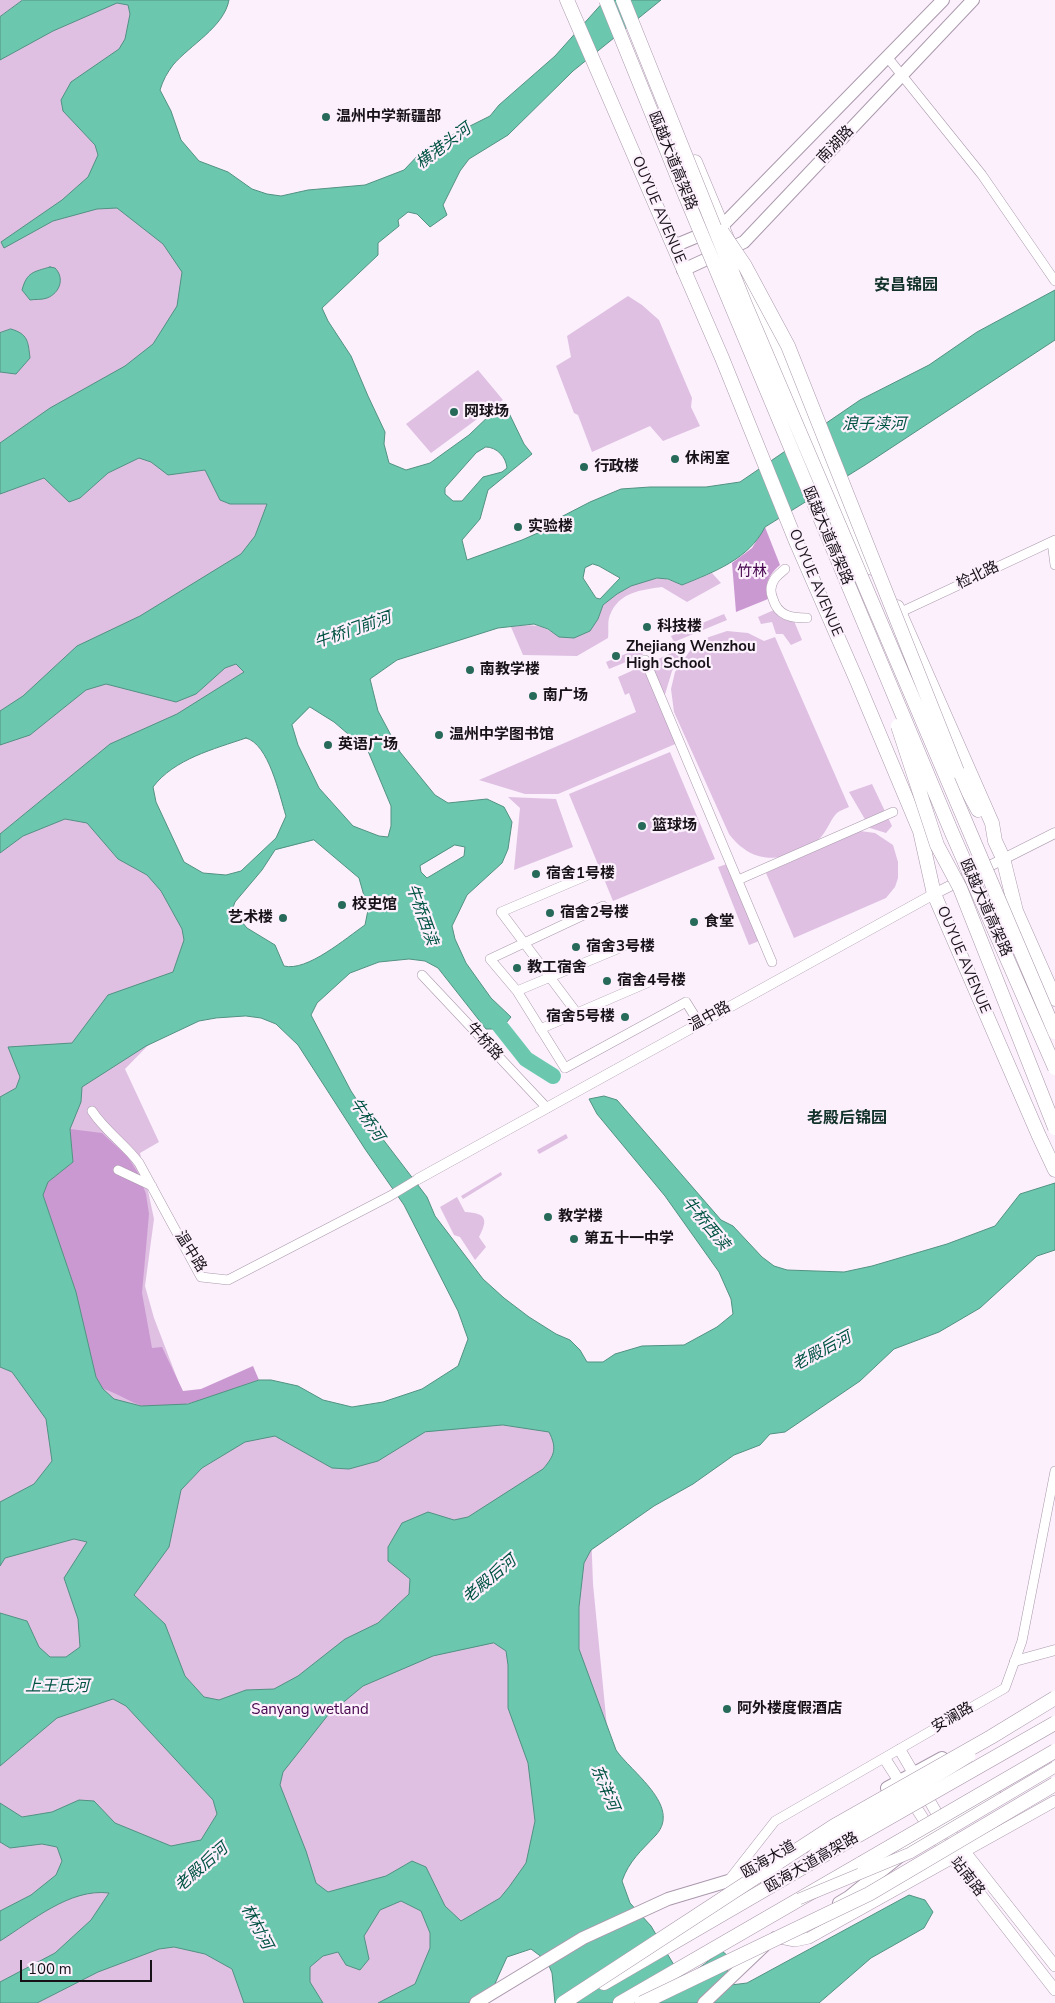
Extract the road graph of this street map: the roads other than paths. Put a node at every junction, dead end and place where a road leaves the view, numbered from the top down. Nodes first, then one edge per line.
1 (606, 0) edge
2 (624, 0) edge
3 (943, 0) edge
4 (973, 0) edge
5 (570, 6) edge
6 (888, 58) junction
7 (903, 76) junction
8 (706, 207) junction
9 (722, 226) junction
10 (674, 246) junction
11 (731, 248) junction
12 (684, 270) junction
13 (1055, 280) edge
14 (1054, 541) edge
15 (1055, 565) edge
16 (785, 569) dead end
17 (901, 612) junction
18 (807, 618) dead end
19 (878, 656) junction
20 (645, 660) dead end
21 (894, 812) dead end
22 (1055, 833) edge
23 (995, 841) junction
24 (1003, 858) junction
25 (588, 875) dead end
26 (738, 880) junction
27 (934, 894) junction
28 (603, 906) dead end
29 (634, 942) dead end
30 (524, 943) junction
31 (772, 962) dead end
32 (422, 975) dead end
33 (663, 976) dead end
34 (550, 978) junction
35 (517, 992) junction
36 (1055, 999) edge
37 (576, 1012) junction
38 (699, 1023) junction
39 (540, 1029) junction
40 (1055, 1032) edge
41 (1055, 1068) edge
42 (547, 1108) junction
43 (92, 1111) dead end
44 (1055, 1128) edge
45 (118, 1170) dead end
46 (1055, 1170) edge
47 (418, 1179) joint
48 (152, 1186) junction
49 (1055, 1471) edge
50 (1055, 1650) edge
51 (1015, 1661) junction
52 (1055, 1698) edge
53 (1055, 1705) edge
54 (1055, 1723) edge
55 (900, 1750) junction
56 (1055, 1751) edge
57 (1055, 1758) edge
58 (885, 1759) junction
59 (1055, 1767) edge
60 (914, 1772) junction
61 (900, 1781) junction
62 (1055, 1784) edge
63 (1055, 1801) edge
64 (944, 1824) junction
65 (931, 1831) junction
66 (965, 1851) junction
67 (952, 1858) junction
68 (800, 1870) junction
69 (727, 1882) junction
70 (799, 1899) junction
71 (773, 1937) junction
72 (1055, 1966) edge
73 (1055, 1990) edge
74 (476, 2003) edge
75 (563, 2003) edge
76 (570, 2003) edge
77 (620, 2003) edge
78 (642, 2003) edge
79 (704, 2003) edge

1 - 19 highway, 瓯越大道高架路, bridge
2 - 8 highway, 瓯越大道高架路, bridge
2 - 9 highway, bridge
3 - 6 main road, 南湖路
4 - 7 main road, 南湖路
5 - 10 highway, OUYUE AVENUE
6 - 7 street
6 - 9 main road, 南湖路
7 - 11 main road, 南湖路
7 - 13 street
8 - 23 highway, bridge
8 - 40 highway, 瓯越大道高架路, bridge
9 - 10 main road, 南湖路
9 - 11 highway
10 - 12 highway, OUYUE AVENUE
11 - 12 main road, 南湖路
11 - 17 highway
12 - 27 highway, OUYUE AVENUE
14 - 15 street
14 - 17 street, 检北路
16 - 18 street
17 - 23 highway
19 - 41 highway, 瓯越大道高架路, bridge
19 - 44 highway, bridge
20 - 26 street
21 - 26 street
22 - 24 street, 温中路
23 - 24 highway
24 - 27 street, 温中路
24 - 36 highway
25 - 30 street
26 - 31 street
27 - 38 street, 温中路
27 - 46 highway, OUYUE AVENUE
28 - 30 street
29 - 34 street
30 - 34 street
30 - 35 street
32 - 42 street, 牛桥路
33 - 37 street
34 - 35 street
34 - 37 street
35 - 39 street
37 - 39 street
38 - 39 street
38 - 42 street, 温中路
42 - 47 street, 温中路
43 - 48 street, 温中路
45 - 48 street
47 - 48 street, 温中路
49 - 51 street, 安澜路
50 - 51 street
51 - 55 street, 安澜路
52 - 60 main road, 瓯海大道
52 - 75 highway, bridge
53 - 68 main road, bridge
54 - 68 highway, 瓯海大道高架路, bridge
55 - 58 street, 安澜路
55 - 60 main road, 站南路
56 - 70 highway, 瓯海大道高架路, bridge
57 - 64 main road
58 - 61 main road, 站南路
58 - 69 street, 安澜路
59 - 70 main road, bridge
60 - 61 main road, 瓯海大道
60 - 64 main road, 站南路
61 - 65 main road, 站南路
61 - 69 main road, 瓯海大道
62 - 78 highway, bridge
63 - 66 main road
64 - 65 main road
64 - 66 main road, 站南路
65 - 67 main road, 站南路
65 - 71 main road
66 - 67 main road
66 - 72 main road, 站南路
67 - 71 main road
67 - 73 main road, 站南路
68 - 76 highway, 瓯海大道高架路
69 - 74 main road, 瓯海大道
70 - 77 highway, 瓯海大道高架路
71 - 79 main road, bridge

